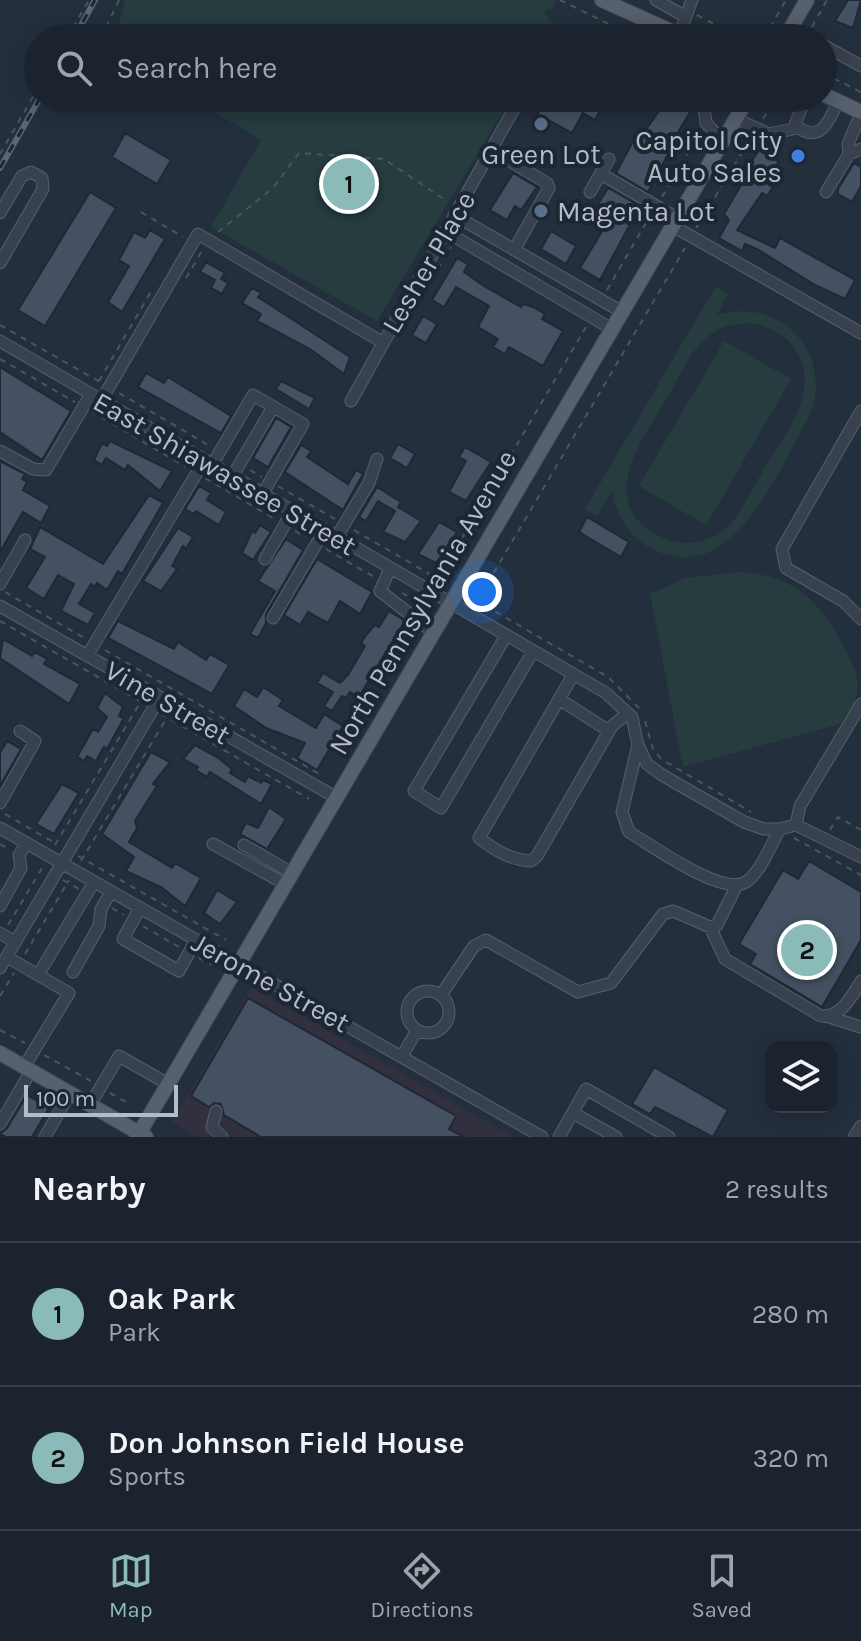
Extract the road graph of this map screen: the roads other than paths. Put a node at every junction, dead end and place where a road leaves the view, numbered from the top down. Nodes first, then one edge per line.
1 (602, 0) edge
2 (656, 0) edge
3 (807, 0) edge
4 (688, 8) edge
5 (653, 24) edge
6 (793, 24) edge
7 (837, 53) edge
8 (861, 66) edge
9 (838, 100) joint
10 (837, 103) edge
11 (512, 112) edge
12 (705, 112) edge
13 (740, 112) edge
14 (800, 112) edge
15 (834, 112) edge
16 (861, 113) edge
17 (736, 119) junction
18 (798, 128) junction
19 (723, 141) junction
20 (861, 149) edge
21 (491, 150) junction
22 (849, 154) junction
23 (609, 159) dead end
24 (601, 174) junction
25 (590, 192) dead end
26 (826, 192) dead end
27 (457, 210) junction
28 (0, 213) edge
29 (675, 222) junction
30 (451, 235) junction
31 (514, 250) junction
32 (0, 263) edge
33 (622, 312) junction
34 (612, 329) junction
35 (861, 333) edge
36 (0, 341) edge
37 (382, 342) junction
38 (96, 398) junction
39 (351, 401) dead end
40 (273, 407) junction
41 (861, 411) edge
42 (0, 451) edge
43 (377, 459) dead end
44 (208, 463) junction
45 (232, 477) junction
46 (262, 495) junction
47 (292, 512) junction
48 (324, 531) junction
49 (336, 538) junction
50 (25, 540) dead end
51 (265, 559) dead end
52 (390, 569) junction
53 (0, 587) edge
54 (451, 604) junction
55 (0, 606) edge
56 (273, 618) dead end
57 (861, 619) edge
58 (434, 633) junction
59 (506, 636) junction
60 (532, 653) junction
61 (87, 656) junction
62 (573, 675) junction
63 (160, 697) junction
64 (559, 699) junction
65 (861, 704) edge
66 (628, 713) junction
67 (20, 731) dead end
68 (609, 731) junction
69 (638, 745) junction
70 (337, 798) junction
71 (0, 803) edge
72 (796, 825) junction
73 (780, 829) junction
74 (1, 830) edge
75 (27, 843) junction
76 (213, 844) dead end
77 (244, 845) dead end
78 (861, 857) edge
79 (62, 863) junction
80 (289, 879) junction
81 (94, 882) junction
82 (736, 887) junction
83 (111, 892) junction
84 (0, 906) edge
85 (140, 908) junction
86 (710, 927) junction
87 (1, 934) edge
88 (196, 940) junction
89 (15, 942) junction
90 (7, 957) junction
91 (239, 965) junction
92 (0, 968) edge
93 (73, 972) dead end
94 (38, 975) junction
95 (861, 981) edge
96 (441, 995) junction
97 (829, 1017) junction
98 (861, 1027) edge
99 (417, 1030) junction
100 (0, 1053) edge
101 (402, 1056) junction
102 (28, 1069) junction
103 (168, 1084) junction
104 (70, 1093) junction
105 (90, 1105) junction
106 (216, 1111) dead end
107 (573, 1113) junction
108 (0, 1124) edge
109 (861, 1126) edge
110 (141, 1136) edge
111 (45, 1137) edge
112 (222, 1137) edge
113 (542, 1137) edge
114 (559, 1137) edge
115 (616, 1137) edge
116 (669, 1137) edge
117 (854, 1137) edge

1 - 5 main road
2 - 4 street
3 - 6 main road
7 - 8 street
9 - 10 street
9 - 16 main road
11 - 21 street, Lesher Place
12 - 19 street
13 - 17 main road, North Pennsylvania Avenue
14 - 18 street
15 - 18 street
16 - 22 street
17 - 18 street
17 - 19 main road, North Pennsylvania Avenue
19 - 29 main road, North Pennsylvania Avenue
20 - 22 street
21 - 27 street, Lesher Place
21 - 31 street
22 - 26 street
23 - 24 street
24 - 25 street
24 - 29 street
27 - 30 street, Lesher Place
27 - 31 street
28 - 32 street
29 - 33 main road, North Pennsylvania Avenue
29 - 35 street
30 - 34 street
30 - 37 street, Lesher Place
31 - 33 street
33 - 34 main road, North Pennsylvania Avenue
34 - 54 main road, North Pennsylvania Avenue
36 - 38 street, East Shiawassee Street
37 - 38 street
37 - 39 street, Lesher Place
38 - 42 street
38 - 44 street, East Shiawassee Street
40 - 44 street
40 - 45 street
40 - 46 street
41 - 57 street
43 - 49 street
44 - 45 street, East Shiawassee Street
44 - 61 street
45 - 46 street, East Shiawassee Street
46 - 47 street, East Shiawassee Street
47 - 48 street, East Shiawassee Street
47 - 51 street
48 - 49 street, East Shiawassee Street
48 - 56 street
49 - 52 street, East Shiawassee Street
50 - 53 street
52 - 54 street, East Shiawassee Street
52 - 58 street
54 - 58 main road, North Pennsylvania Avenue
54 - 59 street, East Shiawassee Street
55 - 61 street, Vine Street
58 - 70 main road, North Pennsylvania Avenue
59 - 60 street, East Shiawassee Street
59 - 60 street
60 - 62 street, East Shiawassee Street
61 - 63 street, Vine Street
62 - 64 street
62 - 66 street, East Shiawassee Street
63 - 70 street, Vine Street
63 - 79 street
64 - 68 street
64 - 68 street
65 - 72 street
66 - 68 street
66 - 69 street
67 - 71 street
69 - 73 street
69 - 82 street
70 - 80 main road, North Pennsylvania Avenue
72 - 73 street
72 - 78 street
73 - 82 street
74 - 75 street, Jerome Street
75 - 79 street, Jerome Street
75 - 84 street
76 - 80 street
77 - 80 street
79 - 81 street, Jerome Street
79 - 89 street
80 - 91 main road, North Pennsylvania Avenue
81 - 83 street, Jerome Street
81 - 94 street
82 - 86 street
83 - 85 street, Jerome Street
83 - 93 street
85 - 88 street, Jerome Street
85 - 88 street
86 - 96 street
86 - 97 street
87 - 89 street
88 - 91 street, Jerome Street
89 - 90 street
90 - 92 street
90 - 94 street
91 - 101 street, Jerome Street
91 - 103 main road, North Pennsylvania Avenue
94 - 102 street
95 - 97 street
96 - 99 street
96 - 99 street
97 - 98 street
99 - 101 street
100 - 102 main road
101 - 113 street, Jerome Street
102 - 104 main road
102 - 108 street
103 - 105 street
103 - 110 main road, North Pennsylvania Avenue
104 - 105 main road
104 - 111 street
105 - 110 main road
106 - 112 street
107 - 114 street
107 - 115 street
107 - 116 street
109 - 117 street

